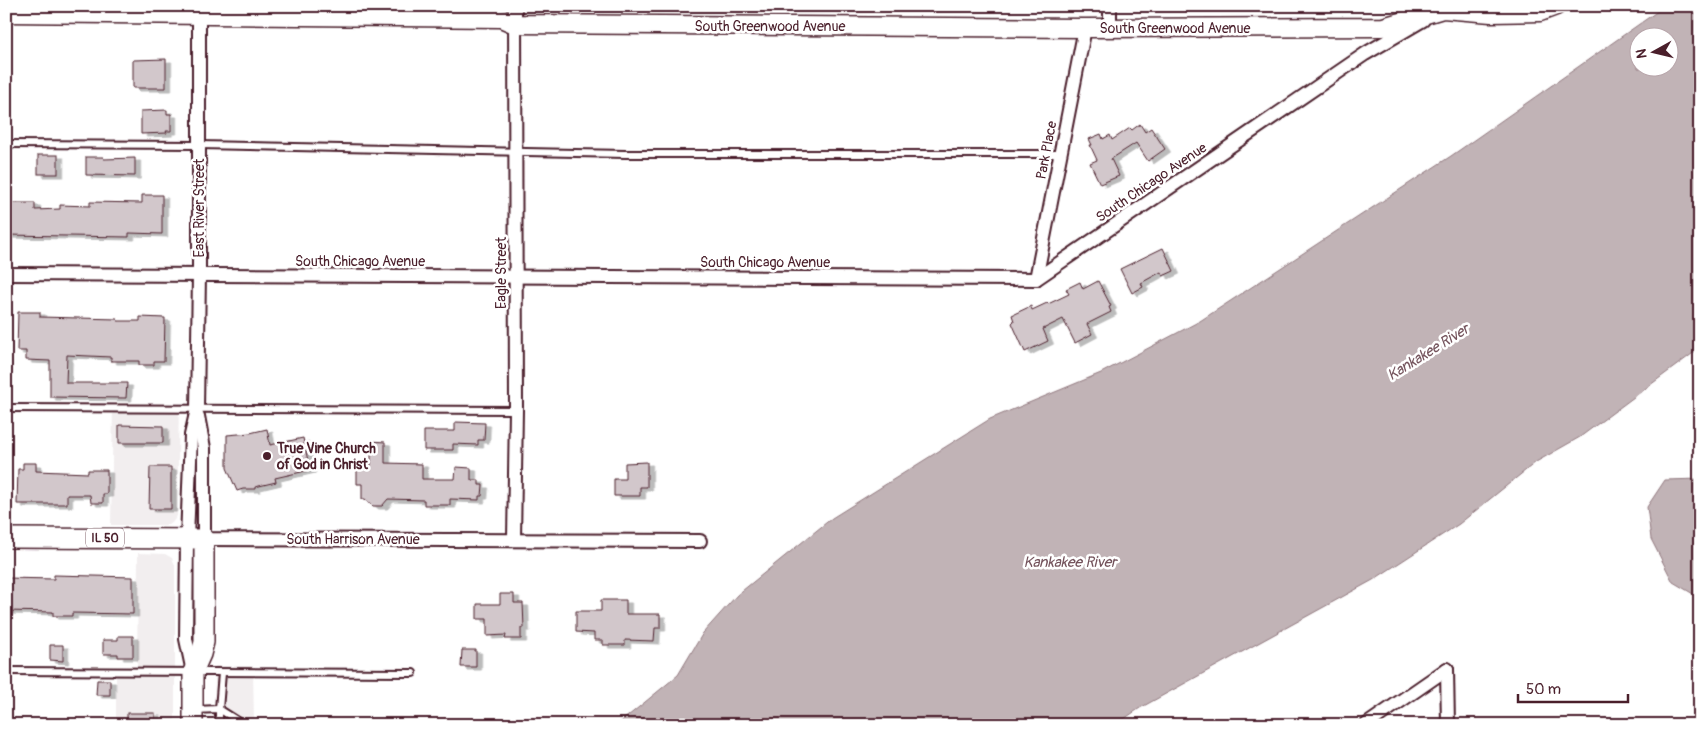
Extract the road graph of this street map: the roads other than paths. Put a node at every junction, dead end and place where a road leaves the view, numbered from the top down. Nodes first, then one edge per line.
1 (515, 6) edge
2 (1110, 6) edge
3 (1556, 6) edge
4 (1443, 8) edge
5 (198, 11) edge
6 (6, 13) edge
7 (515, 24) junction
8 (1085, 28) junction
9 (1110, 28) junction
10 (6, 144) edge
11 (199, 145) junction
12 (516, 152) junction
13 (1060, 154) junction
14 (6, 274) edge
15 (199, 275) junction
16 (516, 276) junction
17 (1036, 279) junction
18 (6, 408) edge
19 (197, 409) junction
20 (516, 410) junction
21 (6, 538) edge
22 (196, 539) junction
23 (514, 539) junction
24 (700, 541) dead end
25 (6, 671) edge
26 (193, 672) junction
27 (222, 672) junction
28 (413, 673) dead end
29 (219, 709) junction
30 (193, 718) edge
31 (219, 725) edge
32 (238, 725) edge
33 (1366, 725) edge
34 (1448, 725) edge

1 - 7 street, Eagle Street
2 - 9 street
3 - 4 street
4 - 9 street, South Greenwood Avenue
4 - 17 street, South Chicago Avenue
5 - 6 street, South Greenwood Avenue
5 - 7 street, South Greenwood Avenue
5 - 11 street, East River Street
7 - 8 street, South Greenwood Avenue
7 - 12 street, Eagle Street
8 - 9 street, South Greenwood Avenue
8 - 13 street, Park Place
10 - 11 lane
11 - 12 lane
11 - 15 street, East River Street
12 - 13 lane
12 - 16 street, Eagle Street
13 - 17 street, Park Place
14 - 15 street, South Chicago Avenue
15 - 16 street, South Chicago Avenue
15 - 19 street, East River Street
16 - 17 street, South Chicago Avenue
16 - 20 street, Eagle Street
18 - 19 lane
19 - 20 lane
19 - 22 street, East River Street
19 - 22 street, East River Street
20 - 23 street, Eagle Street
21 - 22 main road, South Harrison Avenue / IL 50
22 - 23 street, South Harrison Avenue
22 - 26 main road, East River Street
23 - 24 street, South Harrison Avenue
25 - 26 lane
26 - 27 lane
26 - 30 main road, East River Street
27 - 28 lane
27 - 29 lane
29 - 30 lane
29 - 31 lane
29 - 32 lane
33 - 34 street

